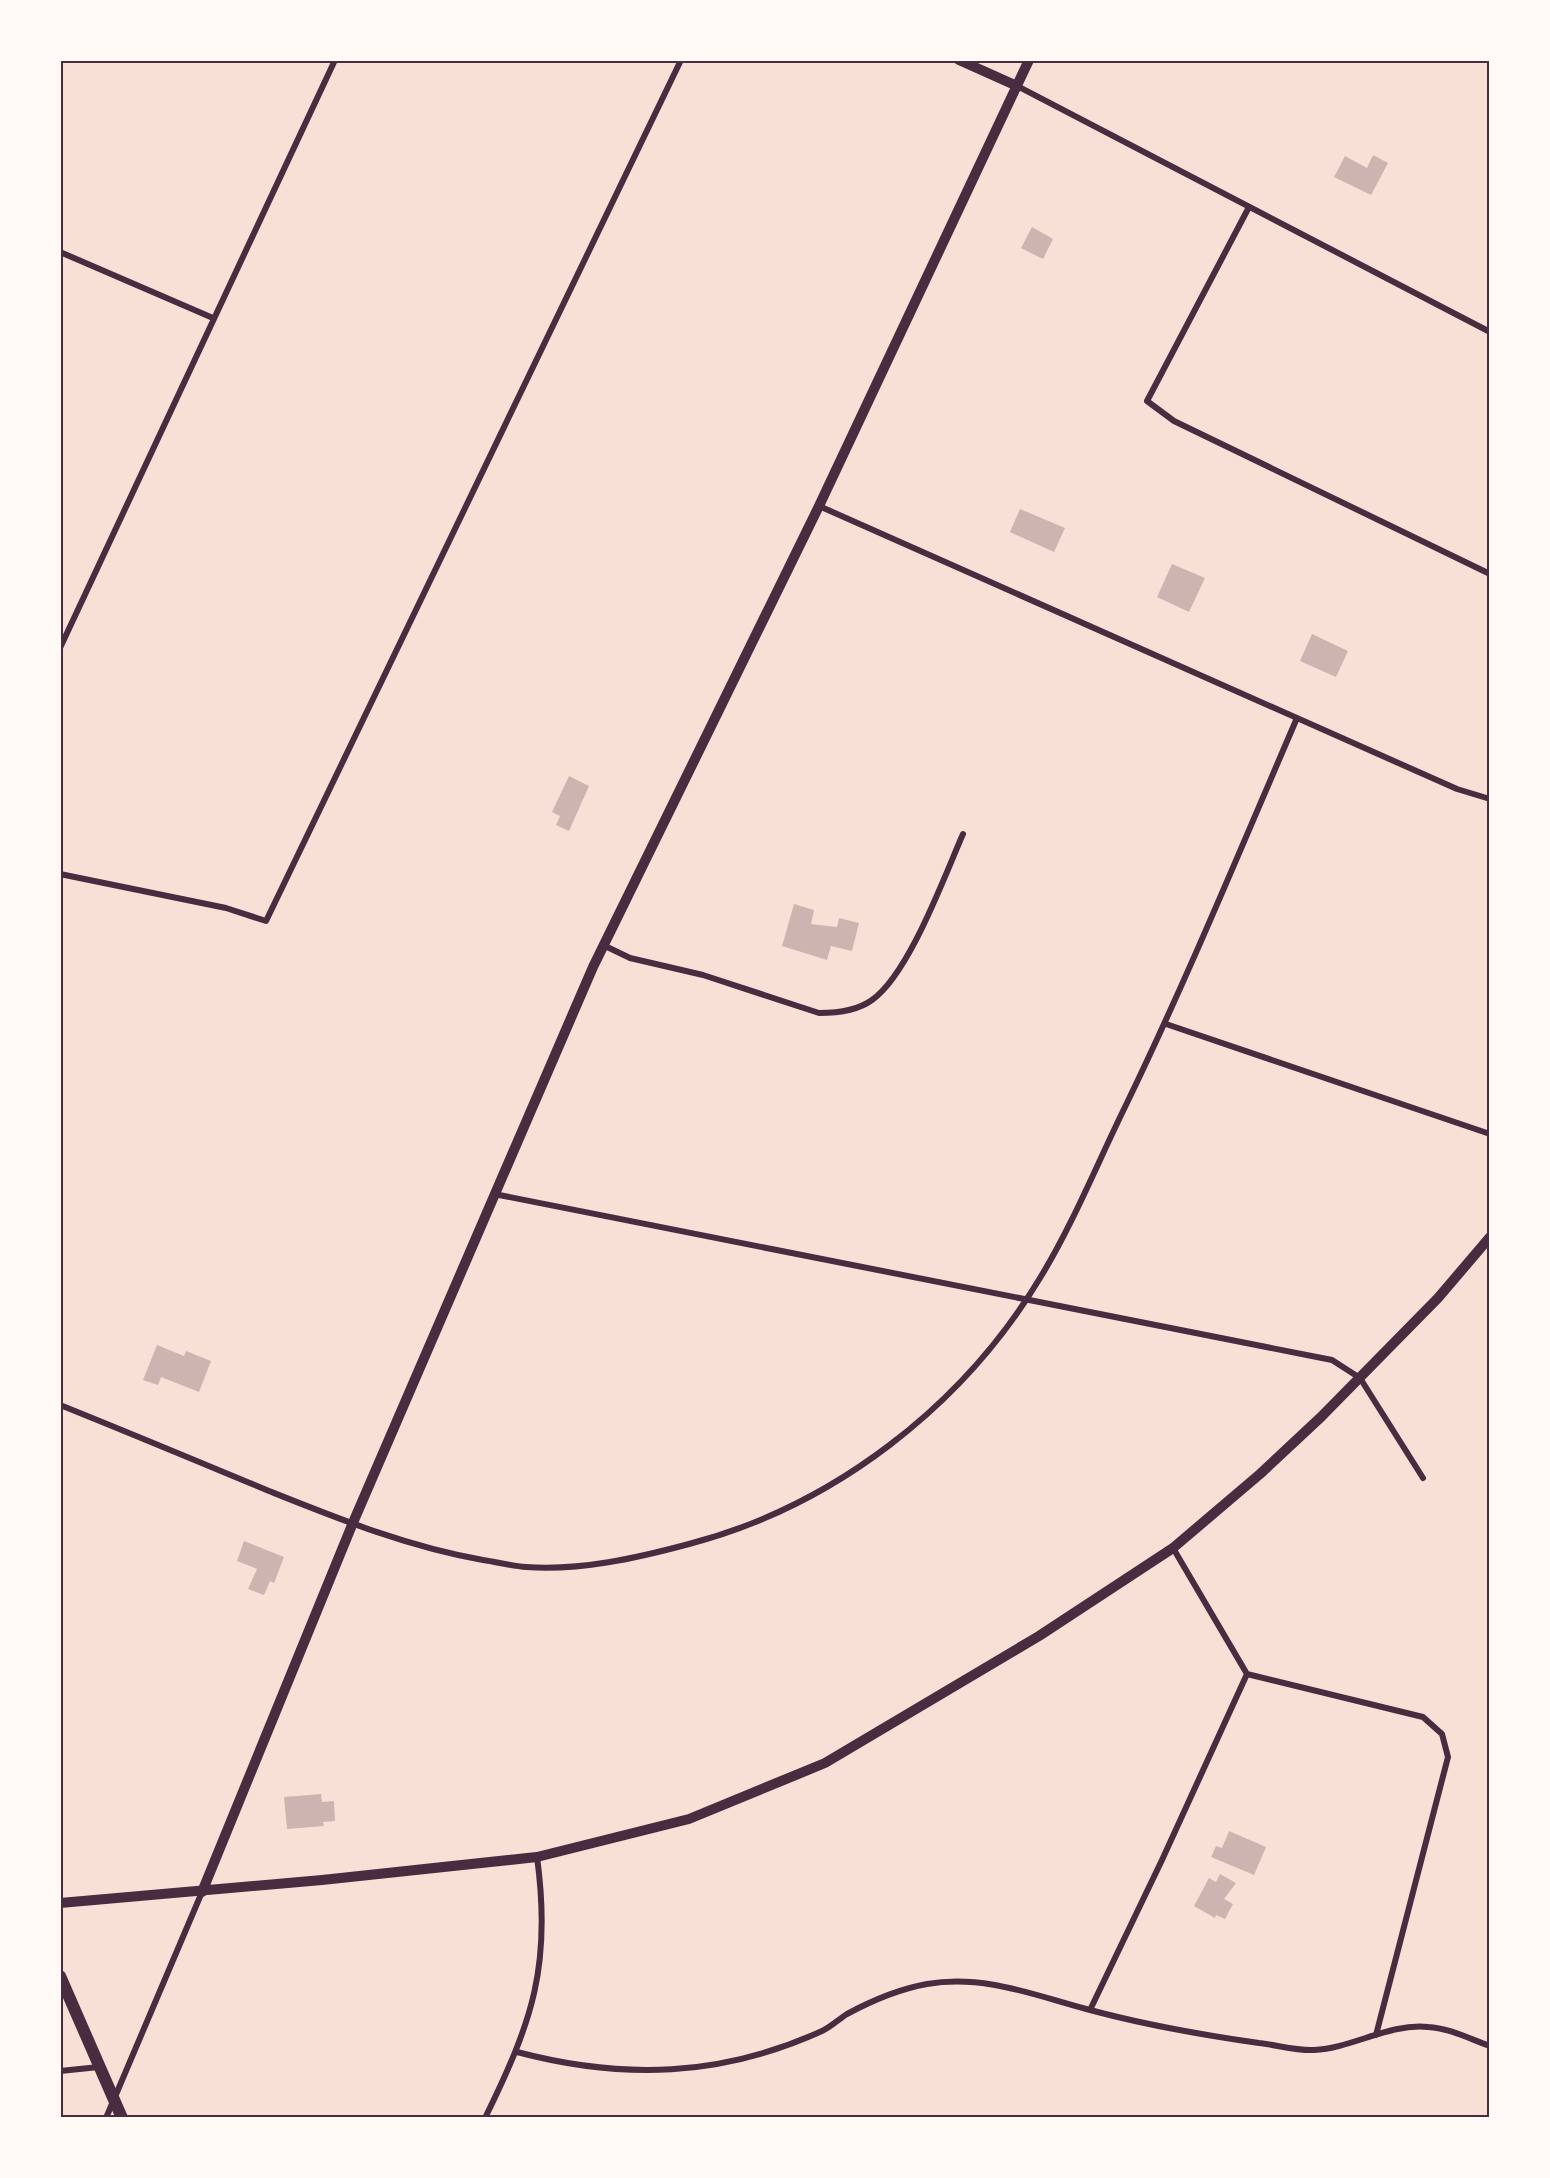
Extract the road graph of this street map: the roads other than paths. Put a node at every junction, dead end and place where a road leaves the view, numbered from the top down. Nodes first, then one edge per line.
1 (335, 60) edge
2 (681, 60) edge
3 (959, 60) edge
4 (1029, 60) edge
5 (1017, 86) junction
6 (1249, 207) junction
7 (60, 252) edge
8 (213, 318) junction
9 (1490, 332) edge
10 (819, 506) junction
11 (1490, 574) edge
12 (60, 648) edge
13 (1297, 718) junction
14 (1490, 799) edge
15 (963, 834) dead end
16 (60, 874) edge
17 (603, 945) junction
18 (1166, 1024) junction
19 (1490, 1134) edge
20 (494, 1194) junction
21 (1490, 1238) edge
22 (1026, 1299) junction
23 (1360, 1378) junction
24 (60, 1405) edge
25 (1423, 1478) dead end
26 (352, 1525) junction
27 (1173, 1548) junction
28 (1247, 1674) junction
29 (537, 1857) junction
30 (202, 1892) junction
31 (60, 1903) edge
32 (60, 1976) edge
33 (1090, 2010) junction
34 (1376, 2035) junction
35 (1490, 2046) edge
36 (517, 2052) junction
37 (99, 2067) junction
38 (60, 2071) edge
39 (113, 2101) junction
40 (106, 2118) edge
41 (122, 2118) edge
42 (485, 2118) edge

1 - 8 street
2 - 16 street
3 - 5 street
4 - 5 street
5 - 6 street
5 - 10 street
6 - 9 street
6 - 11 street
7 - 8 street
8 - 12 street
10 - 13 street
10 - 17 street
13 - 14 street
13 - 18 street
15 - 17 street
17 - 20 street
18 - 19 street
18 - 22 street
20 - 22 street
20 - 26 street
21 - 23 street
22 - 23 street
22 - 26 street
23 - 25 street
23 - 27 street
24 - 26 street
26 - 30 street
27 - 28 street
27 - 29 street
28 - 33 street
28 - 34 street
29 - 30 street
29 - 36 street
30 - 31 street
30 - 39 street
32 - 37 main road
33 - 34 street
33 - 36 street
34 - 35 street
36 - 42 street
37 - 38 street
37 - 39 main road
39 - 40 street
39 - 41 main road

